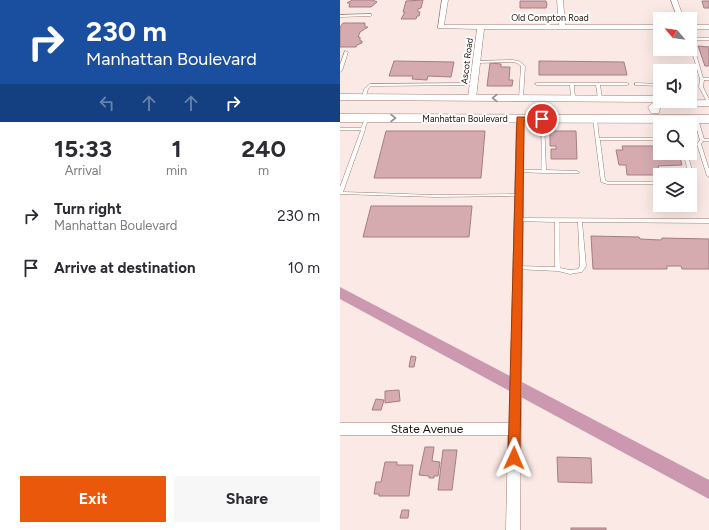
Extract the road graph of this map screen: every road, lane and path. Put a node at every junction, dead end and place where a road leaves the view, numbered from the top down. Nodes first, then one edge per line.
1 (445, 0) edge
2 (560, 0) edge
3 (674, 0) edge
4 (678, 12) edge
5 (370, 15) dead end
6 (340, 16) edge
7 (480, 26) junction
8 (562, 27) junction
9 (653, 27) edge
10 (697, 27) edge
11 (709, 27) edge
12 (709, 39) edge
13 (346, 52) dead end
14 (476, 62) junction
15 (340, 71) edge
16 (702, 79) junction
17 (709, 79) edge
18 (474, 84) junction
19 (537, 84) dead end
20 (572, 84) junction
21 (598, 84) junction
22 (627, 84) dead end
23 (636, 84) dead end
24 (653, 85) edge
25 (340, 98) edge
26 (364, 98) junction
27 (472, 98) junction
28 (521, 98) junction
29 (573, 98) junction
30 (600, 98) junction
31 (613, 98) junction
32 (653, 99) edge
33 (697, 99) edge
34 (708, 100) edge
35 (658, 116) edge
36 (340, 118) edge
37 (520, 119) junction
38 (544, 119) junction
39 (595, 119) junction
40 (697, 120) edge
41 (709, 120) edge
42 (653, 121) edge
43 (697, 123) edge
44 (365, 124) junction
45 (340, 129) edge
46 (598, 139) junction
47 (653, 139) edge
48 (702, 140) junction
49 (709, 140) edge
50 (519, 171) junction
51 (544, 172) junction
52 (577, 172) dead end
53 (709, 176) edge
54 (653, 183) edge
55 (340, 193) edge
56 (519, 196) junction
57 (518, 220) junction
58 (557, 220) junction
59 (580, 220) junction
60 (709, 221) edge
61 (517, 268) junction
62 (558, 269) junction
63 (514, 425) junction
64 (340, 429) edge
65 (513, 530) edge

1 - 7 street, Old Compton Road
2 - 8 street
3 - 4 street
5 - 6 lane
7 - 8 street, Old Compton Road
7 - 14 street, Ascot Road
8 - 9 street, Old Compton Road
10 - 11 street
12 - 16 lane
13 - 15 lane
14 - 18 street, Ascot Road
14 - 28 lane
16 - 17 lane
16 - 34 lane
18 - 26 lane
18 - 27 street, Ascot Road
19 - 20 lane
20 - 21 lane
20 - 29 lane
21 - 22 lane
21 - 30 lane
23 - 24 lane
25 - 26 street
26 - 27 street
28 -> 27 street
28 - 29 street
29 - 30 street
30 - 31 street
31 - 32 street
31 - 38 street
33 - 34 street
34 - 35 street
36 - 44 street, Manhattan Boulevard
37 - 38 street, Manhattan Boulevard
44 -> 37 street, Manhattan Boulevard
37 - 50 street
38 - 39 street, Manhattan Boulevard
38 - 51 lane
39 - 42 street, Manhattan Boulevard
39 - 46 lane
40 - 41 street, Manhattan Boulevard
43 - 48 lane
44 - 45 lane
44 - 55 lane
46 - 47 lane
46 - 54 lane
48 - 49 lane
48 - 53 lane
50 - 51 lane
50 - 56 street
51 - 52 lane
55 - 56 lane
56 - 57 street
57 - 58 lane
57 - 61 street
58 - 59 lane
58 - 62 lane
59 - 60 lane
59 - 62 lane
61 - 62 lane
61 - 63 street
63 - 64 street, State Avenue
63 - 65 street

